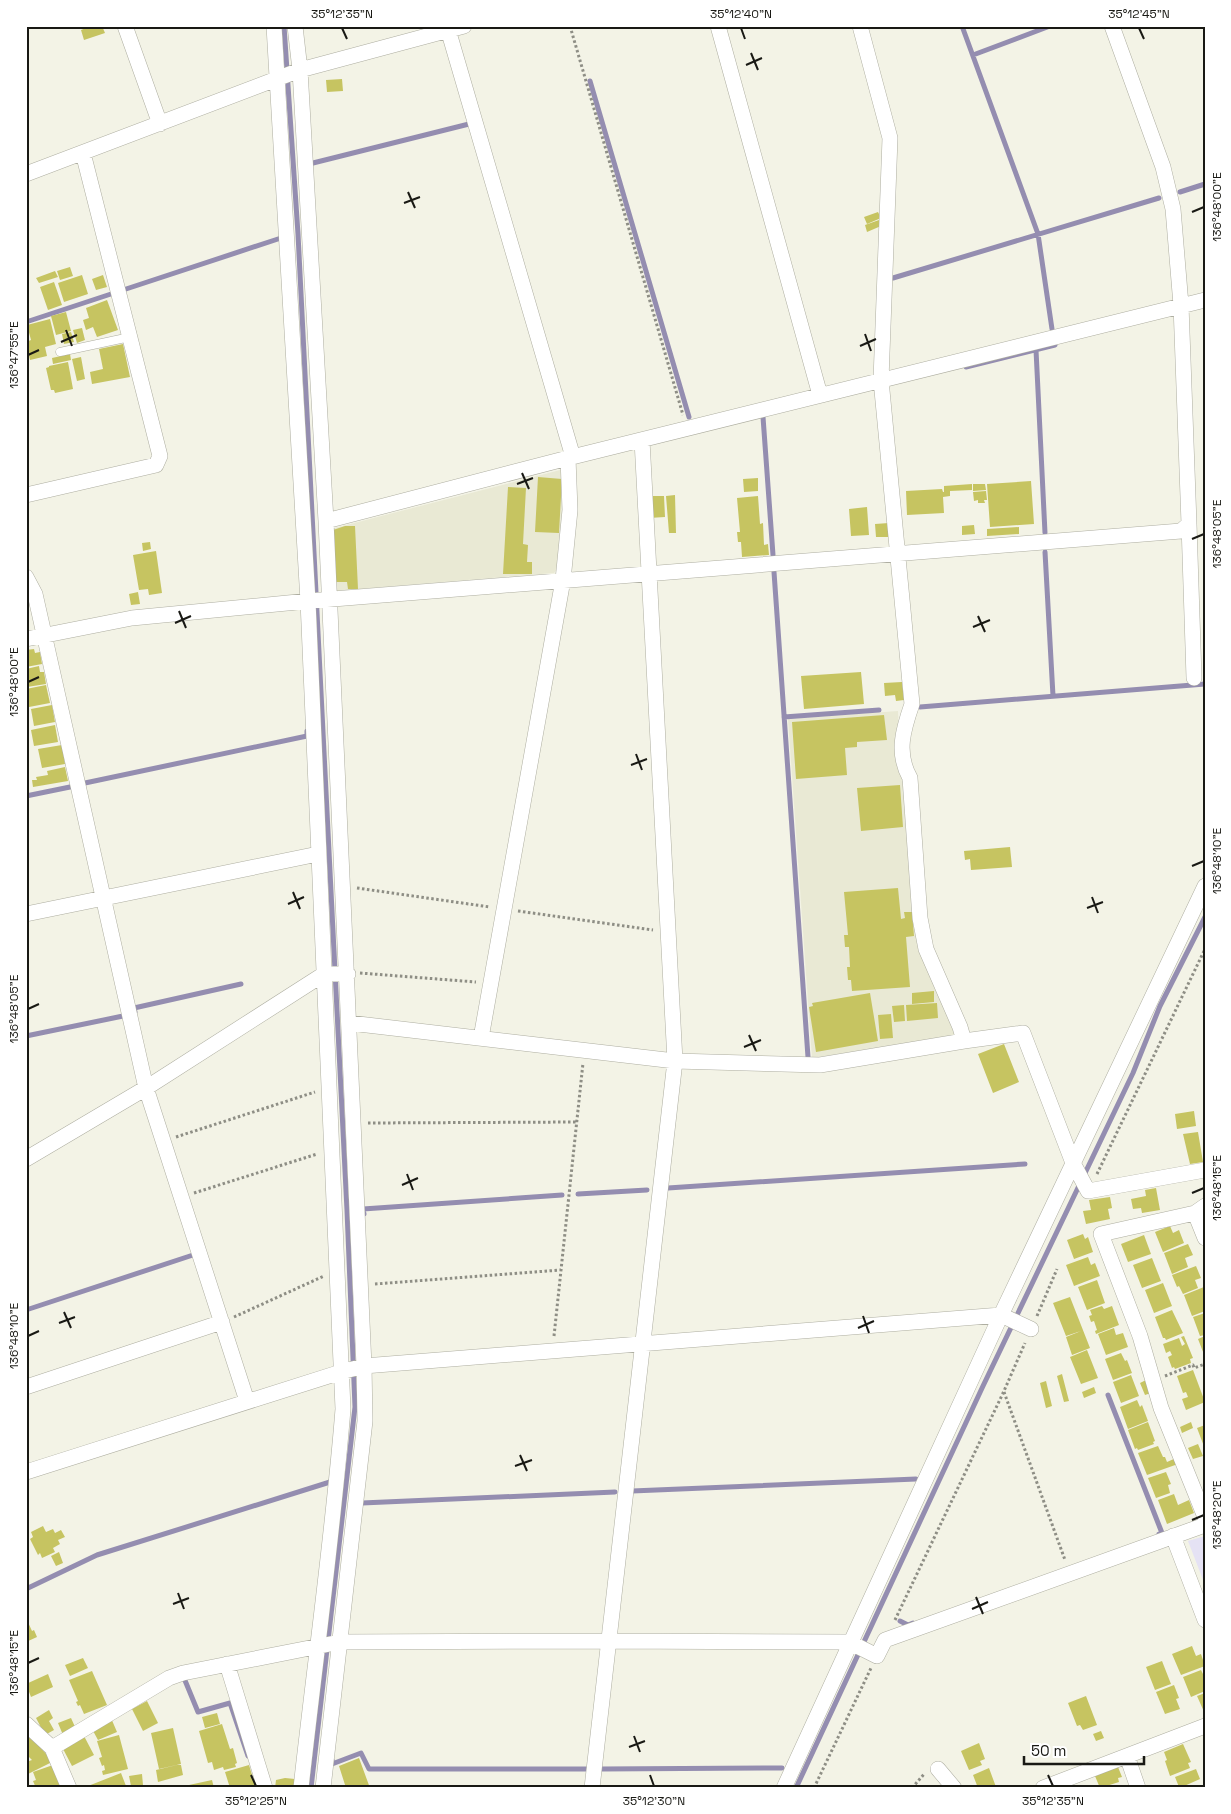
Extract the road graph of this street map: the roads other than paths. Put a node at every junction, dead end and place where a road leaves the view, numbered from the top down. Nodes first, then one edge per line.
1 (125, 26) edge
2 (274, 26) edge
3 (296, 26) edge
4 (464, 26) edge
5 (718, 26) edge
6 (860, 26) edge
7 (1112, 26) edge
8 (448, 28) edge
9 (288, 75) junction
10 (160, 124) junction
11 (83, 153) junction
12 (26, 174) edge
13 (1205, 300) edge
14 (1181, 305) junction
15 (130, 337) junction
16 (60, 352) dead end
17 (882, 380) junction
18 (820, 395) junction
19 (642, 440) junction
20 (571, 458) junction
21 (26, 495) edge
22 (326, 521) junction
23 (1189, 524) junction
24 (897, 554) junction
25 (650, 573) junction
26 (26, 577) edge
27 (563, 580) junction
28 (328, 600) junction
29 (309, 601) junction
30 (44, 635) junction
31 (26, 639) edge
32 (1194, 678) dead end
33 (318, 854) junction
34 (1205, 886) edge
35 (103, 898) junction
36 (26, 914) edge
37 (338, 974) junction
38 (350, 1023) junction
39 (481, 1038) junction
40 (964, 1041) junction
41 (675, 1061) junction
42 (146, 1088) junction
43 (26, 1159) edge
44 (1075, 1166) junction
45 (1205, 1170) edge
46 (1200, 1210) edge
47 (1205, 1238) edge
48 (1004, 1316) junction
49 (222, 1322) junction
50 (1029, 1328) road end
51 (642, 1344) junction
52 (353, 1369) junction
53 (26, 1387) edge
54 (247, 1401) junction
55 (26, 1472) edge
56 (1205, 1517) edge
57 (1205, 1525) edge
58 (1173, 1536) junction
59 (1205, 1620) edge
60 (608, 1641) junction
61 (328, 1644) junction
62 (852, 1644) junction
63 (227, 1664) junction
64 (26, 1724) edge
65 (1205, 1726) edge
66 (52, 1748) junction
67 (1127, 1756) junction
68 (938, 1769) dead end
69 (69, 1788) edge
70 (265, 1788) edge
71 (301, 1788) edge
72 (323, 1788) edge
73 (592, 1788) edge
74 (784, 1788) edge
75 (954, 1788) edge
76 (1043, 1788) edge
77 (1138, 1788) edge

1 - 10 street
2 - 9 street
3 - 9 street
4 - 8 street
5 - 18 street
6 - 17 street
7 - 14 street
8 - 9 street
8 - 20 street
9 - 10 street
9 - 22 street
9 - 29 street
10 - 11 street
11 - 12 street
11 - 15 street
13 - 14 street
14 - 17 street
14 - 23 street
15 - 16 lane
15 - 21 street
17 - 18 street
17 - 24 street
18 - 19 street
19 - 20 street
19 - 25 street
20 - 22 street
20 - 27 street
22 - 28 street
23 - 24 street
23 - 32 street
24 - 25 street
24 - 40 street
25 - 27 street
25 - 41 street
26 - 30 street
27 - 28 street
27 - 39 street
28 - 29 street
28 - 37 street
29 - 30 street
29 - 33 street
30 - 31 street
30 - 35 street
33 - 35 street
33 - 37 street
34 - 44 street
35 - 36 street
35 - 42 street
37 - 38 street
37 - 42 street
37 - 52 street
38 - 39 street
38 - 52 street
39 - 41 street
40 - 41 street
40 - 44 street
41 - 51 street
42 - 43 street
42 - 49 street
44 - 45 street
44 - 48 street
46 - 47 street
46 - 56 street
48 - 50 street
48 - 51 street
48 - 62 street
49 - 53 street
49 - 54 street
51 - 52 street
51 - 60 street
52 - 54 street
52 - 61 street
52 - 61 street
54 - 55 street
57 - 58 street
58 - 59 street
58 - 62 street
60 - 61 street
60 - 62 street
60 - 73 street
61 - 63 street
61 - 71 street
61 - 72 street
62 - 74 street
63 - 66 street
63 - 70 street
64 - 66 street
65 - 67 street
66 - 69 street
67 - 76 street
67 - 77 street
68 - 75 street

